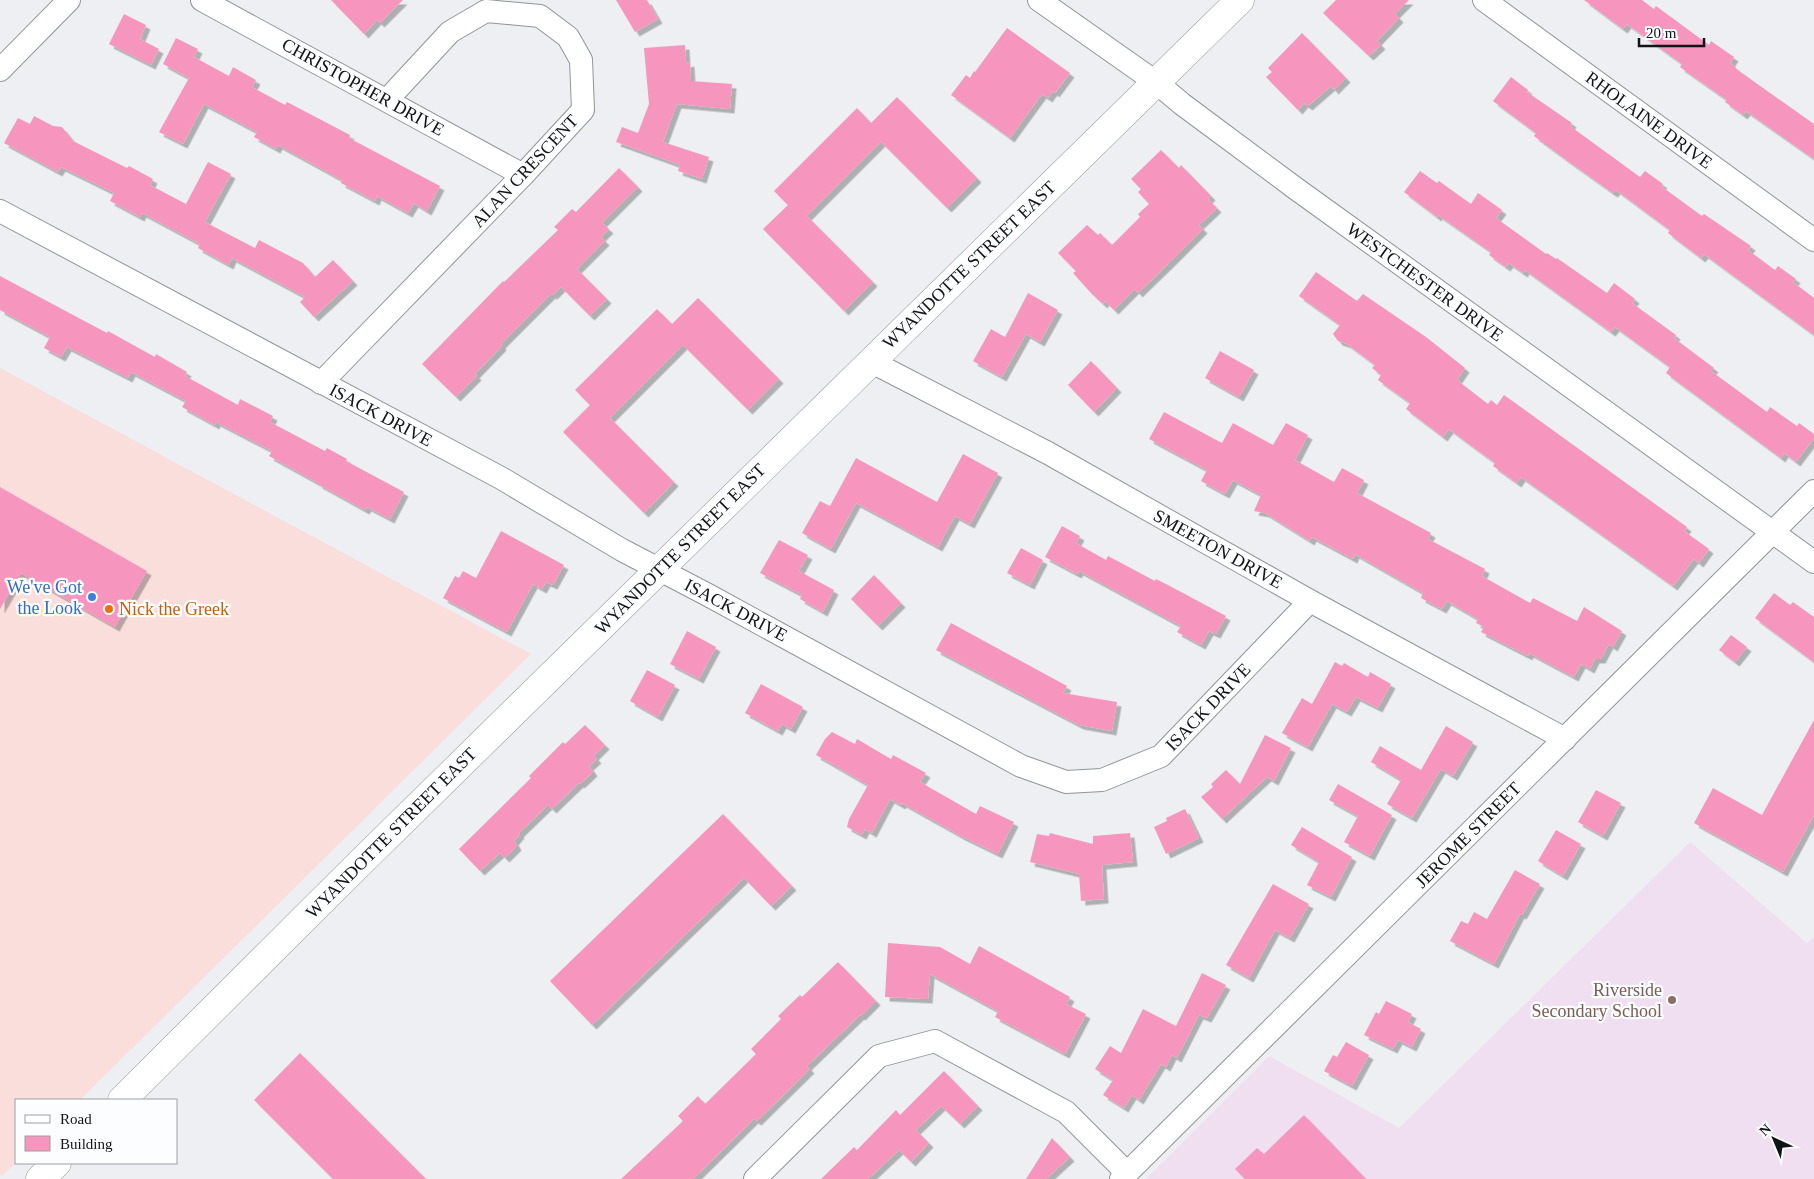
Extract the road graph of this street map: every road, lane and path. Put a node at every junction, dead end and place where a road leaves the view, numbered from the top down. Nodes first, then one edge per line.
1 (69, 0) edge
2 (202, 0) edge
3 (1039, 0) edge
4 (1240, 0) edge
5 (1484, 0) edge
6 (0, 70) edge
7 (1157, 82) junction
8 (387, 100) junction
9 (523, 175) junction
10 (0, 211) edge
11 (1814, 240) edge
12 (870, 361) junction
13 (321, 383) junction
14 (1814, 491) edge
15 (1772, 532) junction
16 (1814, 562) edge
17 (660, 570) junction
18 (1310, 601) junction
19 (1565, 739) junction
20 (123, 1099) edge
21 (56, 1164) edge
22 (1124, 1176) edge
23 (40, 1179) edge
24 (755, 1179) edge

1 - 6 street
2 - 8 street, CHRISTOPHER DRIVE
3 - 7 street, WESTCHESTER DRIVE
4 - 7 street, WYANDOTTE STREET EAST
5 - 11 street, RHOLAINE DRIVE
7 - 12 street, WYANDOTTE STREET EAST
7 - 15 street, WESTCHESTER DRIVE
8 - 9 street, CHRISTOPHER DRIVE
8 - 9 street, ALAN CRESCENT
9 - 13 street, ALAN CRESCENT
10 - 13 street, ISACK DRIVE
12 - 17 street, WYANDOTTE STREET EAST
12 - 18 street, SMEETON DRIVE
13 - 17 street, ISACK DRIVE
14 - 15 street, JEROME STREET
15 - 16 street, WESTCHESTER DRIVE
15 - 19 street, JEROME STREET
17 - 18 street, ISACK DRIVE
17 - 20 street, WYANDOTTE STREET EAST
18 - 19 street, SMEETON DRIVE
19 - 22 street, JEROME STREET
21 - 23 street
22 - 24 street

